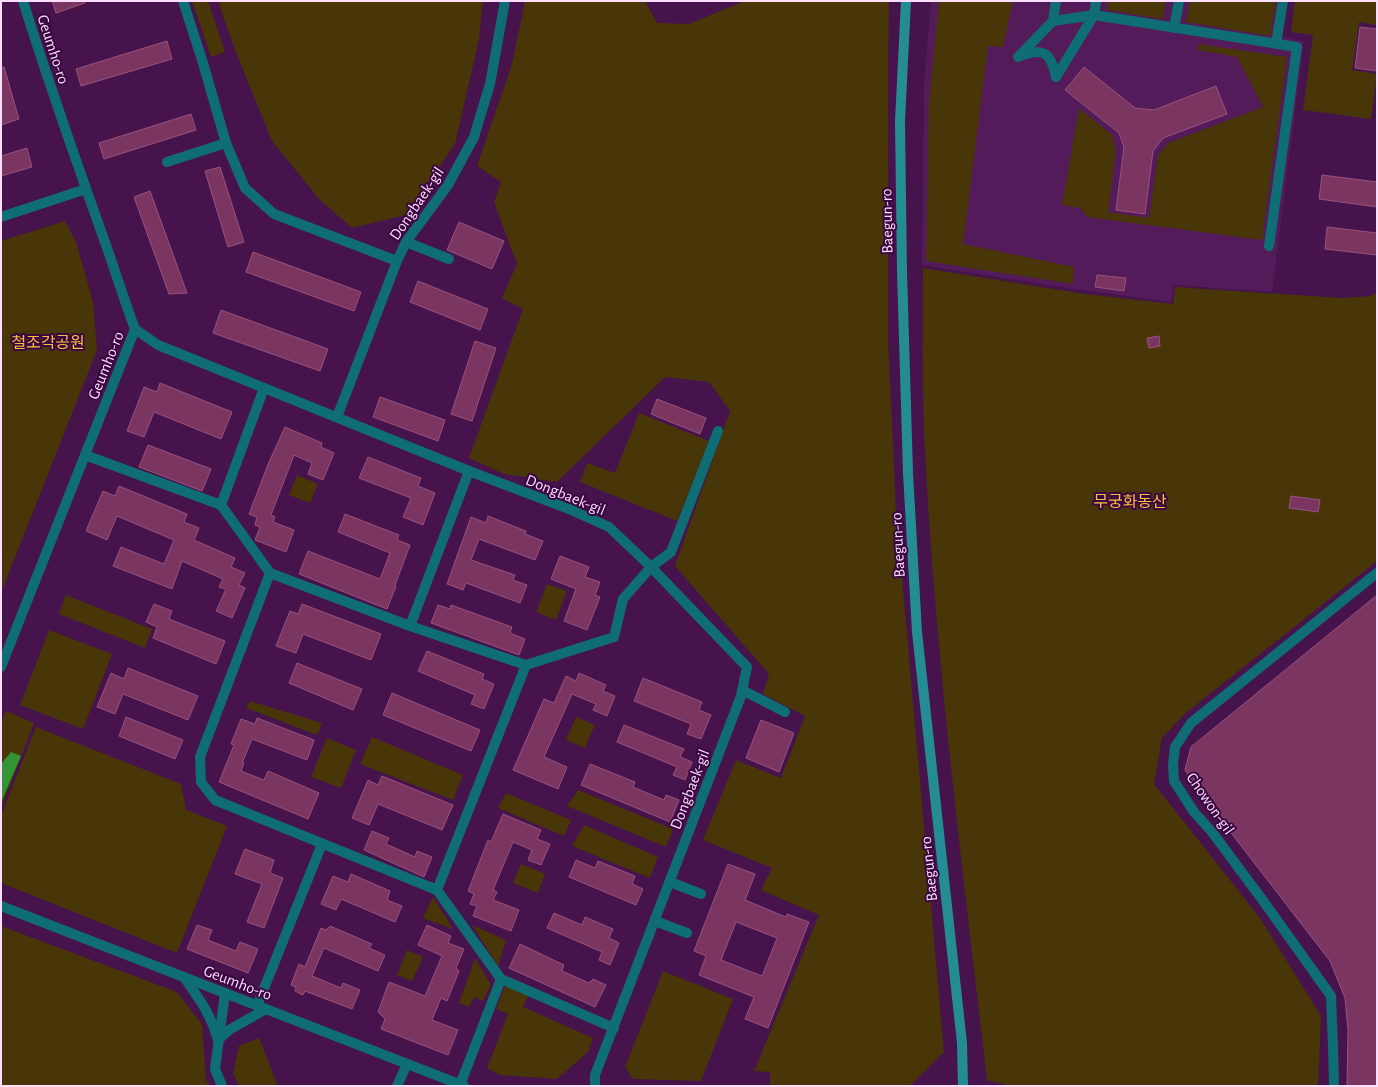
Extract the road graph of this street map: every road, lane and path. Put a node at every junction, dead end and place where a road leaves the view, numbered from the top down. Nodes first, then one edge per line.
1 (23, 1) edge
2 (183, 1) edge
3 (505, 1) edge
4 (906, 1) edge
5 (1056, 1) edge
6 (1096, 1) edge
7 (1179, 1) edge
8 (1283, 1) edge
9 (1094, 16) junction
10 (1053, 21) junction
11 (1174, 28) junction
12 (1276, 44) junction
13 (226, 143) junction
14 (167, 162) dead end
15 (86, 189) junction
16 (1, 217) edge
17 (406, 242) junction
18 (1269, 246) dead end
19 (449, 259) dead end
20 (397, 261) junction
21 (135, 329) junction
22 (264, 388) junction
23 (337, 417) junction
24 (718, 431) dead end
25 (85, 455) junction
26 (469, 471) junction
27 (221, 505) junction
28 (651, 567) junction
29 (270, 573) junction
30 (1377, 573) edge
31 (410, 626) junction
32 (526, 665) junction
33 (1, 667) edge
34 (742, 690) junction
35 (785, 712) dead end
36 (322, 844) junction
37 (670, 882) junction
38 (437, 890) junction
39 (701, 894) dead end
40 (1, 906) edge
41 (654, 922) junction
42 (686, 933) dead end
43 (184, 977) junction
44 (501, 979) junction
45 (225, 993) junction
46 (261, 1007) junction
47 (614, 1028) junction
48 (218, 1040) junction
49 (406, 1064) junction
50 (462, 1085) edge
51 (222, 1086) edge
52 (397, 1086) edge
53 (596, 1086) edge
54 (964, 1086) edge
55 (1334, 1086) edge

1 - 15 street, Geumho-ro
2 - 13 street
3 - 17 street, Dongbaek-gil
4 - 54 main road, Baegun-ro
5 - 10 street
6 - 9 street
7 - 11 street
8 - 12 street
9 - 10 street
9 - 10 street
9 - 11 street
11 - 12 street
12 - 18 street
13 - 14 street
13 - 20 street
15 - 16 street
15 - 21 street, Geumho-ro
17 - 19 street
17 - 20 street, Dongbaek-gil
20 - 23 street, Dongbaek-gil
21 - 22 street
21 - 25 street, Geumho-ro
22 - 23 street
22 - 27 street
23 - 26 street, Dongbaek-gil
24 - 28 street
25 - 27 street
25 - 33 street, Geumho-ro
26 - 28 street, Dongbaek-gil
26 - 31 street
27 - 29 street
28 - 32 street
28 - 34 street, Dongbaek-gil
29 - 31 street
29 - 36 street
30 - 55 street, Chowon-gil
31 - 32 street
32 - 38 street
34 - 35 street
34 - 37 street, Dongbaek-gil
36 - 38 street
36 - 46 street
37 - 39 street
37 - 41 street, Dongbaek-gil
38 - 44 street
40 - 43 street, Geumho-ro
41 - 42 street
41 - 47 street, Dongbaek-gil
43 - 45 street, Geumho-ro
43 - 48 street
44 - 47 street
44 - 50 street
45 - 46 street, Geumho-ro
45 - 48 street
46 - 48 street
46 - 49 street, Geumho-ro
47 - 53 street, Dongbaek-gil
48 - 51 street
49 - 50 street, Geumho-ro
49 - 52 street

